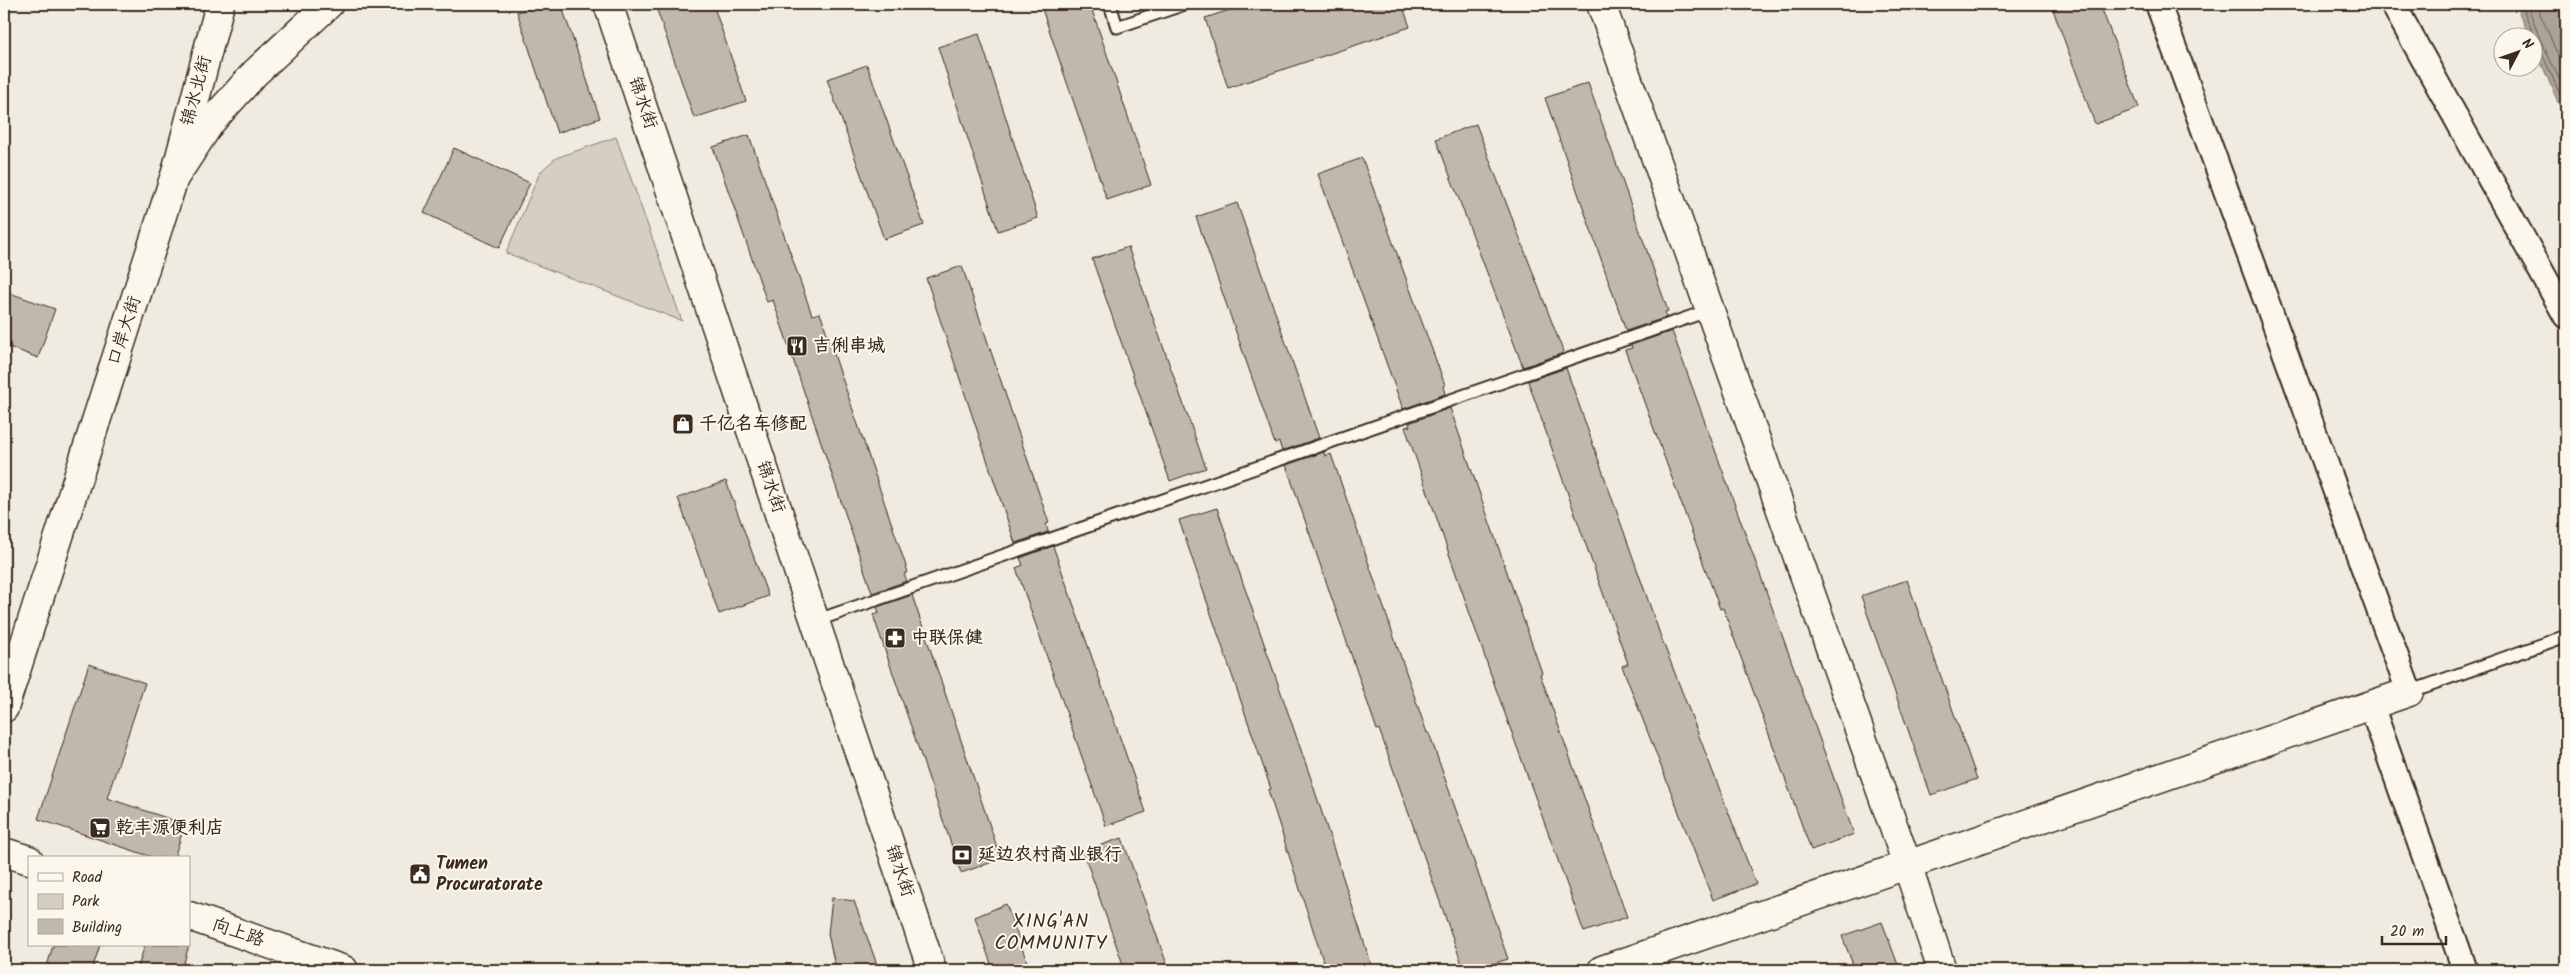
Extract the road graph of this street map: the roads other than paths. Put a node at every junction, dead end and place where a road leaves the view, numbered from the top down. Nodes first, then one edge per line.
1 (220, 4) edge
2 (329, 4) edge
3 (608, 4) edge
4 (1110, 4) edge
5 (1185, 4) edge
6 (1601, 4) edge
7 (2158, 4) edge
8 (2393, 4) edge
9 (174, 178) junction
10 (1710, 310) junction
11 (2566, 316) edge
12 (815, 621) junction
13 (2566, 636) edge
14 (2409, 692) junction
15 (2371, 705) junction
16 (4, 708) edge
17 (4, 852) edge
18 (28, 860) edge
19 (1907, 864) junction
20 (190, 916) edge
21 (344, 970) edge
22 (932, 970) edge
23 (1602, 970) edge
24 (1942, 970) edge
25 (2465, 970) edge

1 - 9 main road, 锦水北街
2 - 9 main road, 口岸大街
3 - 12 main road, 锦水街
4 - 5 lane
6 - 10 main road
7 - 14 street
8 - 11 street
9 - 16 main road, 口岸大街
10 - 12 lane
10 - 19 main road
12 - 22 main road, 锦水街
13 - 14 lane
14 - 15 main road
15 - 19 main road
15 - 25 street
17 - 18 main road
19 - 23 main road
19 - 24 main road
20 - 21 main road, 向上路

